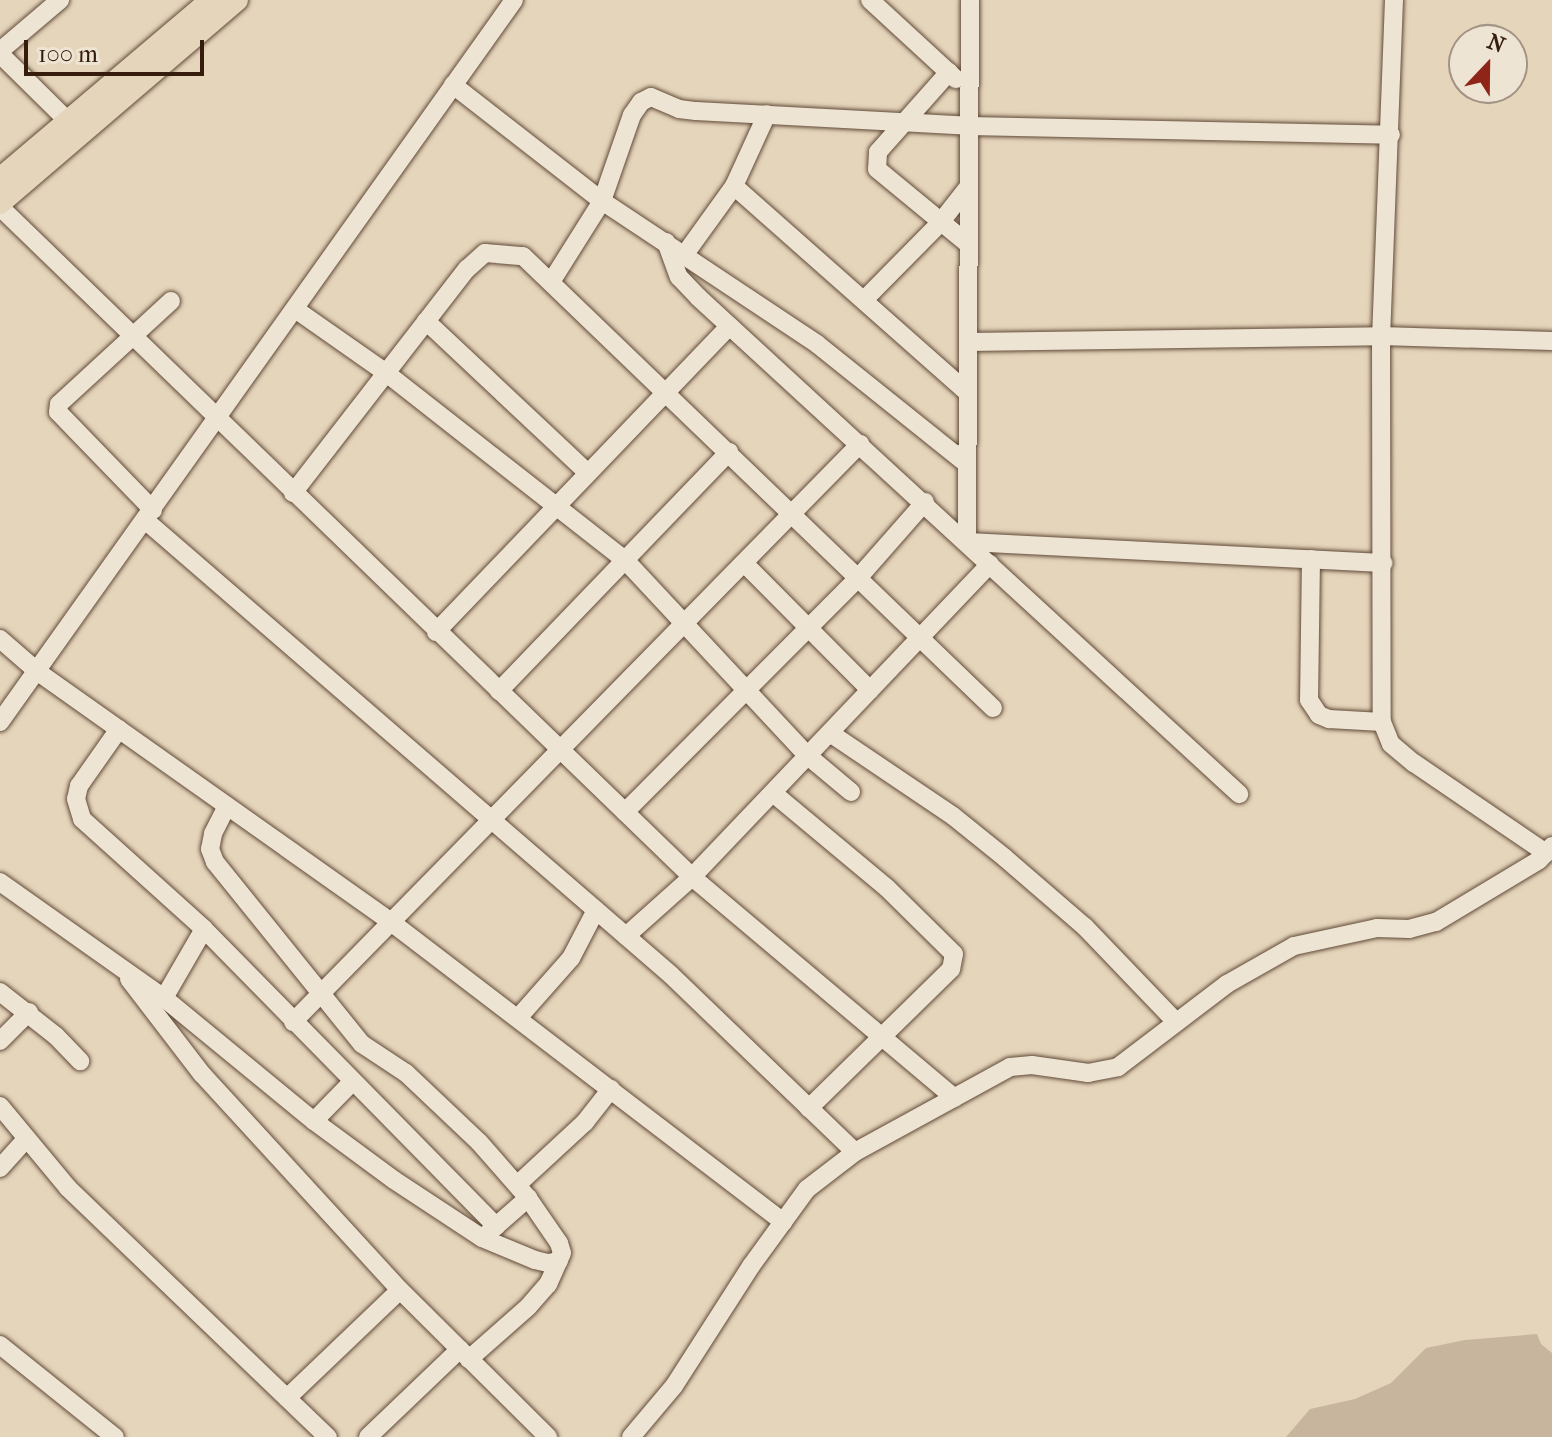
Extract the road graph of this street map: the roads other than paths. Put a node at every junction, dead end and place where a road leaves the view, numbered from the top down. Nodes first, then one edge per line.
1 (60, 0) edge
2 (211, 0) edge
3 (237, 0) edge
4 (514, 0) edge
5 (870, 0) edge
6 (970, 0) edge
7 (1394, 0) edge
8 (0, 53) edge
9 (949, 72) junction
10 (453, 85) junction
11 (969, 92) junction
12 (767, 114) junction
13 (906, 122) junction
14 (70, 123) junction
15 (969, 126) junction
16 (1391, 135) junction
17 (0, 179) edge
18 (734, 186) junction
19 (969, 186) junction
20 (602, 201) junction
21 (0, 205) edge
22 (940, 223) junction
23 (666, 242) junction
24 (968, 244) junction
25 (685, 254) junction
26 (551, 282) junction
27 (865, 299) junction
28 (171, 301) dead end
29 (295, 309) junction
30 (426, 321) junction
31 (729, 326) junction
32 (1381, 336) junction
33 (132, 337) junction
34 (1552, 341) edge
35 (968, 342) junction
36 (385, 372) junction
37 (665, 392) junction
38 (968, 393) junction
39 (216, 418) junction
40 (860, 444) junction
41 (729, 452) junction
42 (967, 464) junction
43 (588, 473) junction
44 (293, 493) junction
45 (925, 502) junction
46 (556, 506) junction
47 (792, 513) junction
48 (149, 515) junction
49 (967, 542) junction
50 (1311, 559) junction
51 (625, 560) junction
52 (744, 563) junction
53 (1383, 563) junction
54 (990, 564) junction
55 (859, 577) junction
56 (686, 624) junction
57 (808, 627) junction
58 (436, 632) junction
59 (922, 636) junction
60 (0, 639) edge
61 (38, 672) junction
62 (744, 690) junction
63 (870, 690) junction
64 (499, 691) junction
65 (993, 708) dead end
66 (0, 722) edge
67 (1382, 722) junction
68 (119, 729) junction
69 (830, 733) junction
70 (560, 749) junction
71 (808, 756) junction
72 (851, 792) dead end
73 (773, 793) junction
74 (1239, 794) dead end
75 (227, 806) junction
76 (625, 812) junction
77 (490, 818) junction
78 (1549, 850) edge
79 (692, 877) junction
80 (0, 882) edge
81 (596, 910) junction
82 (391, 922) junction
83 (204, 929) junction
84 (626, 936) junction
85 (117, 964) junction
86 (0, 992) edge
87 (320, 994) junction
88 (164, 998) junction
89 (29, 1012) junction
90 (518, 1018) junction
91 (293, 1022) junction
92 (1176, 1022) junction
93 (880, 1036) junction
94 (0, 1041) edge
95 (80, 1061) dead end
96 (352, 1082) junction
97 (611, 1089) junction
98 (954, 1098) junction
99 (0, 1106) edge
100 (809, 1108) junction
101 (314, 1121) junction
102 (26, 1139) junction
103 (855, 1152) junction
104 (0, 1168) edge
105 (523, 1192) junction
106 (783, 1222) junction
107 (489, 1232) junction
108 (559, 1261) junction
109 (400, 1290) junction
110 (0, 1345) edge
111 (464, 1354) junction
112 (287, 1398) junction
113 (115, 1437) edge
114 (328, 1437) edge
115 (368, 1437) edge
116 (548, 1437) edge
117 (631, 1437) edge

1 - 8 street
2 - 14 main road
3 - 21 main road
4 - 10 street
5 - 9 street
6 - 11 street
7 - 16 street
8 - 14 street
9 - 11 street
9 - 13 street
10 - 20 street
10 - 29 street
11 - 15 street
12 - 13 street
12 - 18 street
12 - 20 street
13 - 15 street
13 - 22 street
14 - 17 main road
15 - 16 street
15 - 19 street
16 - 32 street
18 - 25 street
18 - 27 street
19 - 22 street
19 - 24 street
20 - 23 street
20 - 26 street
21 - 33 street
22 - 24 street
22 - 27 street
23 - 25 street
23 - 31 street
24 - 35 street
25 - 42 street
26 - 30 street
26 - 37 street
27 - 38 street
28 - 33 street
29 - 36 street
29 - 39 street
30 - 36 street
30 - 43 street
31 - 37 street
31 - 40 street
32 - 34 street
32 - 35 street
32 - 53 street
33 - 39 street
33 - 48 street
35 - 38 street
36 - 44 street
36 - 46 street
37 - 41 street
37 - 43 street
38 - 42 street
39 - 44 street
39 - 48 street
40 - 45 street
40 - 47 street
41 - 47 street
41 - 51 street
42 - 49 street
43 - 46 street
44 - 58 street
45 - 49 street
45 - 55 street
46 - 51 street
46 - 58 street
47 - 52 street
47 - 55 street
48 - 61 street
48 - 77 street
49 - 50 street
49 - 54 street
50 - 53 street
50 - 67 street
51 - 56 street
51 - 64 street
52 - 56 street
52 - 57 street
53 - 67 street
54 - 59 street
54 - 74 street
55 - 57 street
55 - 59 street
56 - 62 street
56 - 70 street
57 - 62 street
57 - 63 street
58 - 64 street
59 - 63 street
59 - 65 street
60 - 61 street
61 - 66 street
61 - 68 street
62 - 71 street
62 - 76 street
63 - 69 street
64 - 70 street
67 - 78 street
68 - 75 street
68 - 83 street
69 - 71 street
69 - 92 street
70 - 76 street
70 - 77 street
71 - 72 street
71 - 73 street
73 - 79 street
73 - 93 street
75 - 82 street
75 - 87 street
76 - 79 street
77 - 81 street
77 - 82 street
78 - 92 street
79 - 84 street
79 - 93 street
80 - 85 street
81 - 84 street
81 - 90 street
82 - 87 street
82 - 90 street
83 - 88 street
83 - 91 street
84 - 100 street
85 - 88 street
85 - 109 street
86 - 89 street
87 - 91 street
87 - 105 street
88 - 101 street
89 - 94 street
89 - 95 street
90 - 97 street
91 - 96 street
92 - 98 street
93 - 98 street
93 - 100 street
96 - 101 street
96 - 107 street
97 - 105 street
97 - 106 street
98 - 103 street
99 - 102 street
100 - 103 street
101 - 107 street
102 - 104 street
102 - 112 street
103 - 106 street
105 - 107 street
105 - 108 street
106 - 117 street
107 - 108 street
108 - 111 street
109 - 111 street
109 - 112 street
110 - 113 street
111 - 115 street
111 - 116 street
112 - 114 street

